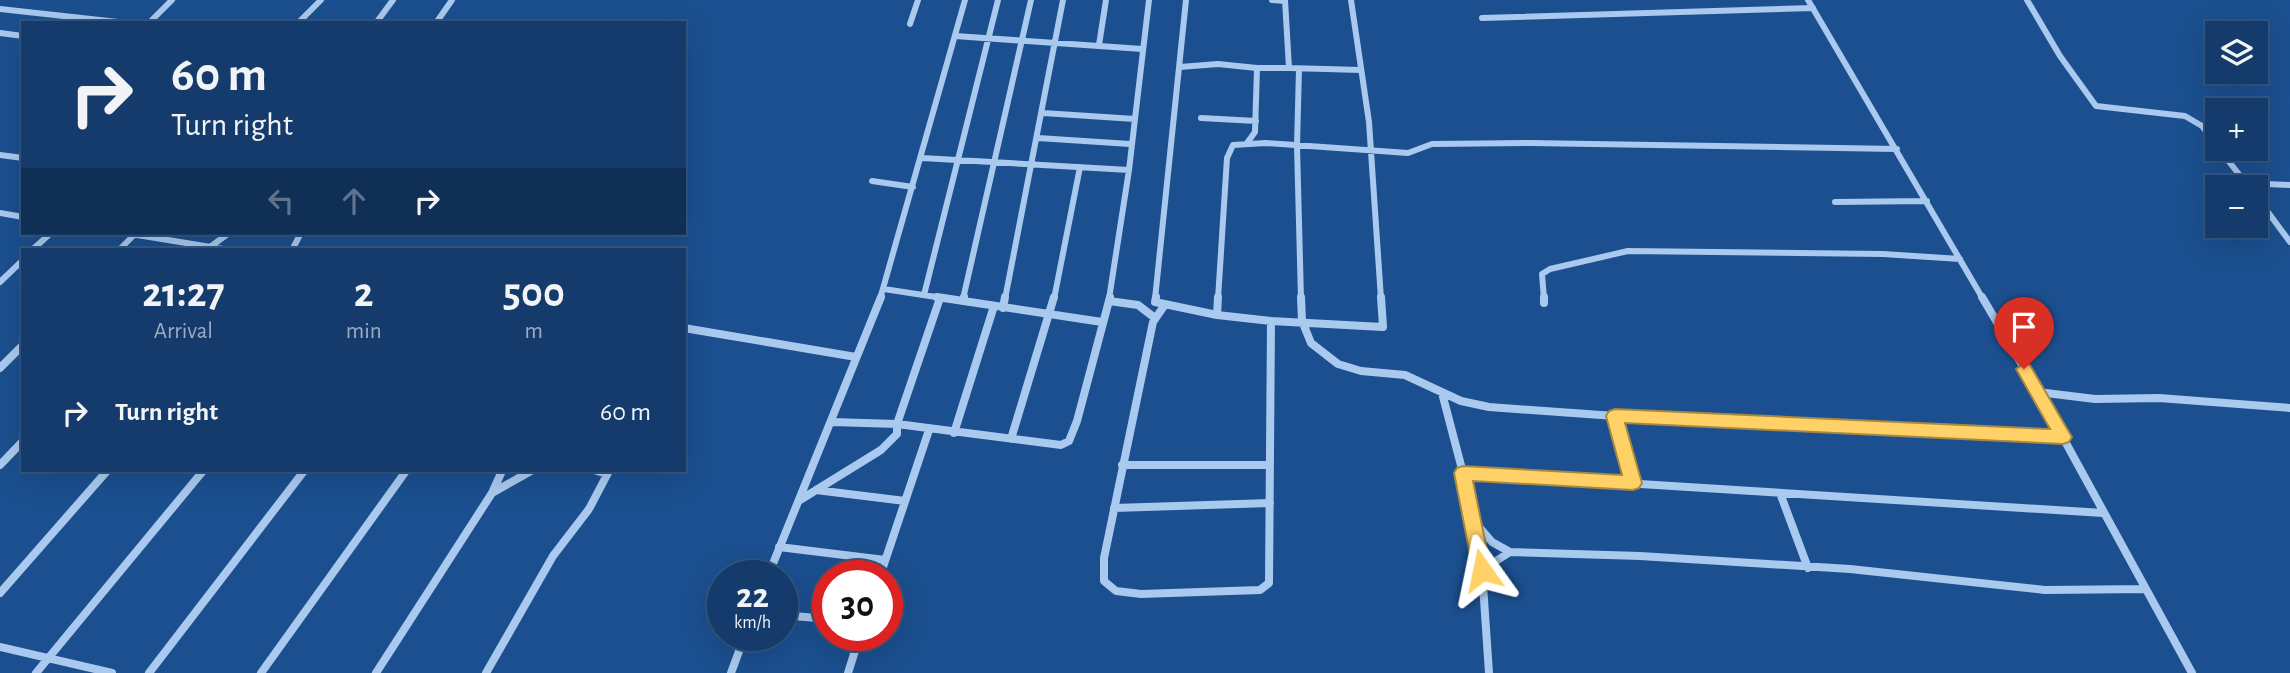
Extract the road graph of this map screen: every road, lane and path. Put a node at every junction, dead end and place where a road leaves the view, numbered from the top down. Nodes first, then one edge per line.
1 (172, 0) edge
2 (321, 0) edge
3 (393, 0) edge
4 (452, 0) edge
5 (918, 0) edge
6 (965, 0) edge
7 (998, 0) edge
8 (1031, 0) edge
9 (1063, 0) edge
10 (1106, 0) edge
11 (1149, 0) edge
12 (1186, 0) edge
13 (1272, 0) edge
14 (1351, 0) edge
15 (1808, 0) edge
16 (2027, 0) edge
17 (1285, 1) edge
18 (1813, 8) junction
19 (0, 9) edge
20 (1482, 18) dead end
21 (109, 21) edge
22 (151, 21) edge
23 (300, 21) edge
24 (377, 21) edge
25 (437, 21) edge
26 (910, 24) dead end
27 (0, 33) edge
28 (21, 36) edge
29 (955, 36) junction
30 (989, 38) junction
31 (1021, 42) junction
32 (1055, 43) junction
33 (1099, 46) junction
34 (1142, 49) junction
35 (1180, 67) junction
36 (1258, 68) junction
37 (1289, 68) junction
38 (1299, 69) junction
39 (1361, 70) junction
40 (1042, 113) junction
41 (1201, 118) dead end
42 (1135, 120) junction
43 (1256, 121) junction
44 (2205, 130) edge
45 (1255, 132) junction
46 (1038, 138) junction
47 (1368, 142) junction
48 (1247, 143) junction
49 (1266, 143) junction
50 (1130, 144) junction
51 (1297, 146) junction
52 (1356, 148) junction
53 (1897, 149) junction
54 (1369, 151) junction
55 (0, 155) edge
56 (19, 158) edge
57 (922, 158) junction
58 (958, 160) junction
59 (2229, 161) edge
60 (995, 163) junction
61 (1031, 165) junction
62 (1080, 167) junction
63 (1129, 170) junction
64 (2240, 175) edge
65 (872, 181) dead end
66 (2268, 185) edge
67 (2290, 185) edge
68 (913, 187) junction
69 (1927, 201) junction
70 (1835, 202) dead end
71 (0, 213) edge
72 (2268, 213) edge
73 (21, 217) edge
74 (49, 235) edge
75 (134, 235) edge
76 (140, 235) edge
77 (226, 235) edge
78 (2290, 243) edge
79 (34, 248) edge
80 (121, 248) edge
81 (203, 248) edge
82 (209, 248) edge
83 (1960, 259) junction
84 (21, 262) edge
85 (0, 282) edge
86 (884, 289) junction
87 (924, 295) junction
88 (940, 298) junction
89 (963, 300) junction
90 (1109, 301) junction
91 (1544, 303) dead end
92 (994, 306) junction
93 (1164, 306) junction
94 (1003, 308) junction
95 (1051, 314) junction
96 (1217, 315) junction
97 (1155, 318) junction
98 (1102, 321) junction
99 (1271, 321) junction
100 (1302, 321) junction
101 (686, 328) edge
102 (21, 347) edge
103 (856, 357) junction
104 (0, 368) edge
105 (2038, 392) junction
106 (1442, 393) junction
107 (2290, 408) edge
108 (1615, 416) junction
109 (832, 422) junction
110 (897, 424) junction
111 (929, 430) junction
112 (954, 433) junction
113 (2063, 437) junction
114 (1011, 439) junction
115 (21, 443) edge
116 (0, 465) edge
117 (1122, 465) junction
118 (1269, 465) junction
119 (106, 472) edge
120 (202, 472) edge
121 (303, 472) edge
122 (405, 472) edge
123 (502, 472) edge
124 (529, 472) edge
125 (608, 472) edge
126 (1463, 473) junction
127 (1633, 483) junction
128 (815, 490) junction
129 (492, 493) junction
130 (1780, 493) junction
131 (800, 500) junction
132 (905, 501) junction
133 (1270, 503) junction
134 (1114, 508) junction
135 (2103, 513) junction
136 (1472, 519) junction
137 (779, 547) junction
138 (1510, 552) junction
139 (774, 560) edge
140 (885, 560) joint
141 (1808, 568) junction
142 (1482, 570) junction
143 (2145, 589) junction
144 (0, 593) edge
145 (0, 647) edge
146 (739, 651) edge
147 (855, 651) edge
148 (48, 659) junction
149 (36, 673) edge
150 (111, 673) edge
151 (149, 673) edge
152 (261, 673) edge
153 (376, 673) edge
154 (486, 673) edge
155 (731, 673) edge
156 (848, 673) edge
157 (1489, 673) edge
158 (2192, 673) edge

1 - 22 street
2 - 23 street
3 - 24 street
4 - 25 street
5 - 26 street
6 - 29 street
7 - 30 street
8 - 31 street
9 - 32 street
10 - 33 street
11 - 34 street
12 - 35 street
13 - 17 street
14 - 39 street
15 - 18 street
16 - 44 street
17 - 37 street
18 - 20 street
18 - 53 street
19 - 21 street
27 - 28 street
29 - 30 street
29 - 57 street
30 - 31 street
30 - 58 street
31 - 32 street
31 - 60 street
32 - 33 street
32 - 40 street
33 - 34 street
34 - 42 street
35 - 36 street
35 - 93 street
36 - 37 street
36 - 43 street
37 - 38 street
38 - 39 street
38 - 51 street
39 - 47 street
40 - 42 street
40 - 46 street
41 - 43 street
42 - 50 street
43 - 45 street
45 - 48 street
45 - 49 street
46 - 50 street
46 - 61 street
47 - 52 street
47 - 54 street
48 - 49 street
48 - 96 street
49 - 51 street
50 - 63 street
51 - 52 street
51 - 100 street
52 - 54 street
53 - 54 street
53 - 69 street
54 - 100 street
55 - 56 street
57 - 58 street
57 - 68 street
58 - 60 street
58 - 87 street
59 - 64 street
60 - 61 street
60 - 89 street
61 - 62 street
61 - 94 street
62 - 63 street
62 - 95 street
63 - 90 street
65 - 68 street
66 - 67 street
68 - 86 street
69 - 70 street
69 - 83 street
71 - 73 street
72 - 78 street
74 - 79 street
75 - 80 street
76 - 81 street
77 - 82 street
83 - 91 street
83 - 105 street
84 - 85 street
86 - 87 street
86 - 103 street
87 - 88 street
88 - 89 street
88 - 110 street
89 - 92 street
90 - 97 street
90 - 98 street
92 - 94 street
92 - 112 street
93 - 96 street
93 - 97 street
94 - 95 street
95 - 98 street
95 - 114 street
96 - 99 street
97 - 117 street
98 - 114 street
99 - 100 street
99 - 118 street
100 - 106 street
101 - 103 street
102 - 104 street
103 - 109 street
105 - 107 street
105 - 113 street
106 - 108 street
106 - 126 street
108 - 113 street
108 - 127 street
109 - 110 street
109 - 131 street
110 - 111 street
110 - 128 street
111 - 112 street
111 - 132 street
112 - 114 street
113 - 135 street
115 - 116 street
117 - 118 street
117 - 134 street
118 - 133 street
119 - 144 street
120 - 148 street
121 - 151 street
122 - 152 street
123 - 129 street
124 - 129 street
125 - 154 street
126 - 127 street
126 - 136 street
127 - 130 street
128 - 131 street
128 - 132 street
129 - 153 street
130 - 135 street
130 - 141 street
131 - 137 street
132 - 140 street
133 - 134 street
133 - 134 street
135 - 143 street
136 - 138 street
136 - 142 street
137 - 139 street
137 - 140 street
138 - 141 street
138 - 142 street
141 - 143 street
142 - 157 street
143 - 158 street
145 - 148 street
146 - 155 street
147 - 156 street
148 - 149 street
148 - 150 street

